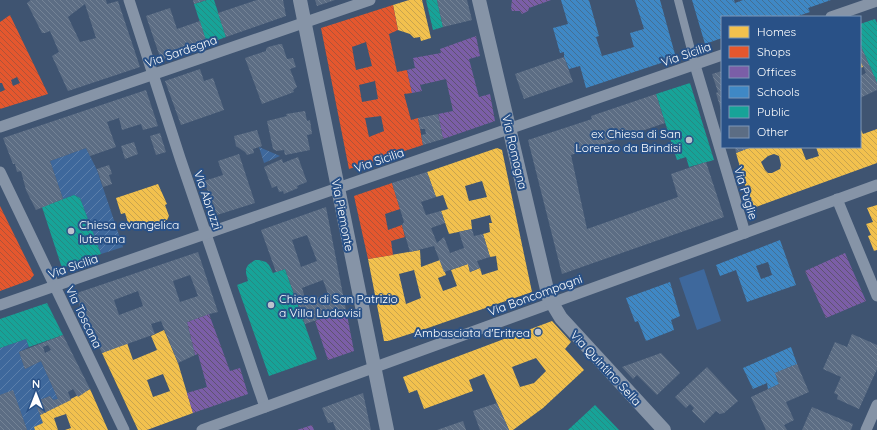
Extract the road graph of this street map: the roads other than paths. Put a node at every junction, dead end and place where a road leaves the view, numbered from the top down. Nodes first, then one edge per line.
1 (129, 0) edge
2 (300, 0) edge
3 (370, 0) edge
4 (479, 0) edge
5 (678, 0) edge
6 (877, 1) edge
7 (834, 16) edge
8 (305, 22) junction
9 (721, 55) edge
10 (695, 65) junction
11 (154, 74) junction
12 (0, 127) edge
13 (510, 129) junction
14 (0, 172) edge
15 (877, 184) edge
16 (338, 188) junction
17 (837, 199) junction
18 (744, 233) junction
19 (205, 234) junction
20 (54, 287) junction
21 (877, 296) edge
22 (552, 303) junction
23 (0, 305) edge
24 (374, 367) junction
25 (877, 405) edge
26 (265, 407) junction
27 (124, 430) edge
28 (202, 430) edge
29 (387, 430) edge
30 (664, 430) edge
31 (866, 430) edge

1 - 11 street, Via Abruzzi
2 - 8 street, Via Piemonte
3 - 8 street, Via Sardegna
4 - 13 street, Via Romagna
5 - 10 street, Via Puglie
6 - 7 street
8 - 11 street, Via Sardegna
8 - 16 street, Via Piemonte
9 - 10 street, Via Sicilia
10 - 13 street, Via Sicilia
10 - 18 street, Via Puglie
11 - 12 street, Via Sardegna
11 - 19 street, Via Abruzzi
13 - 16 street, Via Sicilia
13 - 22 street, Via Romagna
14 - 20 street, Via Toscana
15 - 17 street, Via Boncompagni
16 - 19 street, Via Sicilia
16 - 24 street, Via Piemonte
17 - 18 street, Via Boncompagni
17 - 21 street
18 - 22 street, Via Boncompagni
19 - 20 street, Via Sicilia
19 - 26 street, Via Abruzzi
20 - 23 street, Via Sicilia
20 - 27 street, Via Toscana
22 - 24 street, Via Boncompagni
22 - 30 street, Via Quintino Sella
24 - 26 street, Via Boncompagni
24 - 29 street, Via Piemonte
25 - 31 street
26 - 28 street, Via Boncompagni

